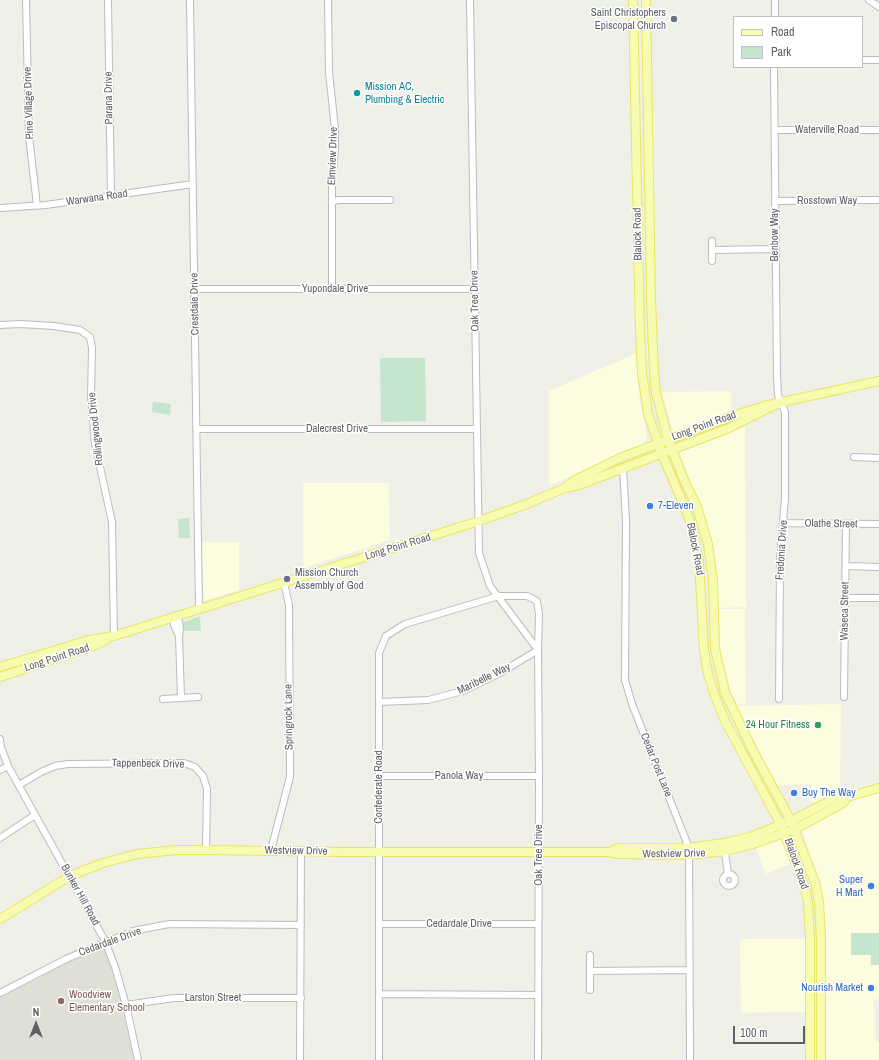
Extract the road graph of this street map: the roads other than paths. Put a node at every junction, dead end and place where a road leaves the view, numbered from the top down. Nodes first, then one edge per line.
1 (26, 0) edge
2 (108, 0) edge
3 (190, 0) edge
4 (328, 0) edge
5 (470, 0) edge
6 (633, 0) edge
7 (646, 0) edge
8 (775, 0) edge
9 (869, 0) edge
10 (879, 7) edge
11 (775, 16) edge
12 (863, 60) edge
13 (879, 60) edge
14 (774, 68) edge
15 (635, 75) junction
16 (648, 75) junction
17 (775, 130) junction
18 (879, 130) edge
19 (649, 160) junction
20 (637, 161) junction
21 (193, 184) junction
22 (111, 196) junction
23 (390, 200) dead end
24 (879, 200) edge
25 (775, 201) junction
26 (332, 202) junction
27 (37, 206) junction
28 (0, 208) edge
29 (650, 234) junction
30 (638, 237) junction
31 (712, 241) dead end
32 (712, 250) junction
33 (775, 250) junction
34 (712, 261) dead end
35 (332, 289) junction
36 (476, 289) junction
37 (195, 290) junction
38 (639, 300) junction
39 (651, 300) junction
40 (0, 326) edge
41 (641, 361) junction
42 (654, 361) junction
43 (879, 381) edge
44 (781, 402) junction
45 (196, 429) junction
46 (477, 429) junction
47 (668, 439) junction
48 (658, 443) junction
49 (672, 450) junction
50 (662, 454) junction
51 (854, 457) dead end
52 (879, 458) edge
53 (623, 468) junction
54 (565, 488) junction
55 (479, 521) junction
56 (783, 523) junction
57 (846, 524) junction
58 (879, 524) edge
59 (703, 526) junction
60 (693, 530) junction
61 (846, 566) junction
62 (879, 566) edge
63 (284, 582) junction
64 (499, 596) junction
65 (846, 598) junction
66 (879, 598) edge
67 (701, 604) junction
68 (713, 604) junction
69 (199, 609) junction
70 (174, 617) junction
71 (114, 636) junction
72 (538, 650) junction
73 (0, 667) edge
74 (0, 677) edge
75 (726, 692) junction
76 (715, 696) junction
77 (181, 697) junction
78 (198, 697) dead end
79 (844, 697) dead end
80 (163, 699) dead end
81 (779, 699) dead end
82 (379, 702) junction
83 (0, 739) edge
84 (752, 748) junction
85 (741, 752) junction
86 (8, 766) junction
87 (0, 770) edge
88 (379, 776) junction
89 (539, 776) junction
90 (19, 785) junction
91 (879, 788) edge
92 (847, 797) junction
93 (35, 815) junction
94 (792, 820) junction
95 (783, 829) junction
96 (795, 829) junction
97 (0, 838) edge
98 (724, 847) junction
99 (206, 850) junction
100 (271, 850) junction
101 (301, 850) junction
102 (379, 852) junction
103 (539, 852) junction
104 (689, 852) junction
105 (728, 874) dead end
106 (70, 876) junction
107 (818, 902) junction
108 (808, 903) junction
109 (0, 919) edge
110 (379, 924) junction
111 (538, 924) junction
112 (301, 925) junction
113 (105, 941) junction
114 (590, 956) dead end
115 (689, 970) junction
116 (590, 971) junction
117 (590, 990) dead end
118 (0, 993) edge
119 (379, 994) junction
120 (538, 994) junction
121 (301, 998) junction
122 (126, 1005) junction
123 (138, 1060) edge
124 (300, 1060) edge
125 (379, 1060) edge
126 (538, 1060) edge
127 (690, 1060) edge
128 (810, 1060) edge
129 (821, 1060) edge

1 - 27 street, Pine Village Drive
2 - 22 street, Parana Drive
3 - 21 street, Crestdale Drive
4 - 26 street, Elmview Drive
5 - 36 street, Oak Tree Drive
6 - 15 main road, Blalock Road
7 - 16 main road, Blalock Road
8 - 11 street
9 - 10 street
12 - 13 street
14 - 17 street, Benbow Way
15 - 16 main road
15 - 20 main road, Blalock Road
16 - 19 main road, Blalock Road
17 - 18 street, Waterville Road
17 - 25 street, Benbow Way
19 - 20 main road
19 - 29 main road, Blalock Road
20 - 30 main road, Blalock Road
21 - 22 street, Warwana Road
21 - 37 street, Crestdale Drive
22 - 27 street, Warwana Road
23 - 26 street
24 - 25 street, Rosstown Way
25 - 33 street, Benbow Way
26 - 35 street, Elmview Drive
27 - 28 street, Warwana Road
29 - 30 main road
29 - 39 main road, Blalock Road
30 - 38 main road, Blalock Road
31 - 32 street
32 - 33 street
32 - 34 street
33 - 44 street, Benbow Way
35 - 36 street, Yupondale Drive
35 - 37 street, Yupondale Drive
36 - 46 street, Oak Tree Drive
37 - 45 street, Crestdale Drive
38 - 39 main road
38 - 41 main road, Blalock Road
39 - 42 main road, Blalock Road
40 - 71 street, Rollingwood Drive
41 - 42 main road
41 - 48 main road, Blalock Road
42 - 47 main road, Blalock Road
43 - 44 main road, Long Point Road
44 - 47 main road, Long Point Road
44 - 49 main road, Long Point Road
44 - 56 street, Fredonia Drive
45 - 46 street, Dalecrest Drive
45 - 69 street, Crestdale Drive
46 - 55 street, Oak Tree Drive
47 - 48 main road, Long Point Road
47 - 49 main road, Blalock Road
48 - 50 main road, Blalock Road
48 - 54 main road, Long Point Road
49 - 50 main road, Long Point Road
49 - 59 main road, Blalock Road
50 - 53 main road, Long Point Road
50 - 60 main road, Blalock Road
51 - 52 street
53 - 54 main road, Long Point Road
53 - 104 street, Cedar Post Lane
54 - 55 main road, Long Point Road
55 - 63 main road, Long Point Road
55 - 64 street, Oak Tree Drive
56 - 57 street, Olathe Street
56 - 81 street, Fredonia Drive
57 - 58 street, Olathe Street
57 - 61 street, Waseca Street
59 - 60 main road
59 - 68 main road, Blalock Road
60 - 67 main road, Blalock Road
61 - 62 street
61 - 65 street, Waseca Street
63 - 69 main road, Long Point Road
63 - 100 street, Springrock Lane
64 - 72 street, Oak Tree Drive
64 - 72 street, Oak Tree Drive
64 - 82 street, Confederate Road
65 - 66 street
65 - 79 street, Waseca Street
67 - 68 main road
67 - 76 main road, Blalock Road
68 - 75 main road, Blalock Road
69 - 70 main road, Long Point Road
70 - 71 main road, Long Point Road
70 - 77 street
71 - 73 main road, Long Point Road
71 - 74 main road, Long Point Road
72 - 82 street, Maribelle Way
72 - 89 street, Oak Tree Drive
75 - 76 main road
75 - 84 main road, Blalock Road
76 - 85 main road, Blalock Road
77 - 78 street
77 - 80 street
82 - 88 street, Confederate Road
83 - 86 street, Bunker Hill Road
84 - 85 main road
84 - 94 main road, Blalock Road
85 - 95 main road, Blalock Road
86 - 87 street
86 - 90 street, Bunker Hill Road
88 - 89 street, Panola Way
88 - 102 street, Confederate Road
89 - 103 street, Oak Tree Drive
90 - 93 street, Bunker Hill Road
90 - 99 street, Tappenbeck Drive
91 - 92 main road, Westview Drive
92 - 94 main road, Westview Drive
92 - 96 main road, Westview Drive
93 - 97 street
93 - 106 street, Bunker Hill Road
94 - 95 main road, Westview Drive
94 - 96 main road, Blalock Road
95 - 96 main road, Westview Drive
95 - 98 main road, Westview Drive
95 - 108 main road, Blalock Road
96 - 107 main road, Blalock Road
98 - 104 main road, Westview Drive
98 - 105 street
99 - 100 main road, Westview Drive
99 - 106 main road, Westview Drive
100 - 101 main road, Westview Drive
101 - 102 main road, Westview Drive
101 - 112 street
102 - 103 main road, Westview Drive
102 - 110 street, Confederate Road
103 - 104 main road, Westview Drive
103 - 111 street, Oak Tree Drive
104 - 115 street, Cedar Post Lane
106 - 109 main road, Westview Drive
106 - 113 street, Bunker Hill Road
107 - 108 main road
107 - 129 main road, Blalock Road
108 - 128 main road, Blalock Road
110 - 111 street, Cedardale Drive
110 - 119 street, Confederate Road
111 - 120 street, Oak Tree Drive
112 - 113 street, Cedardale Drive
112 - 121 street
113 - 118 street, Cedardale Drive
113 - 122 street, Bunker Hill Road
114 - 116 street
115 - 116 street
115 - 127 street, Cedar Post Lane
116 - 117 street
119 - 120 street
119 - 125 street, Confederate Road
120 - 126 street, Oak Tree Drive
121 - 122 street, Larston Street
121 - 124 street
122 - 123 street, Bunker Hill Road

